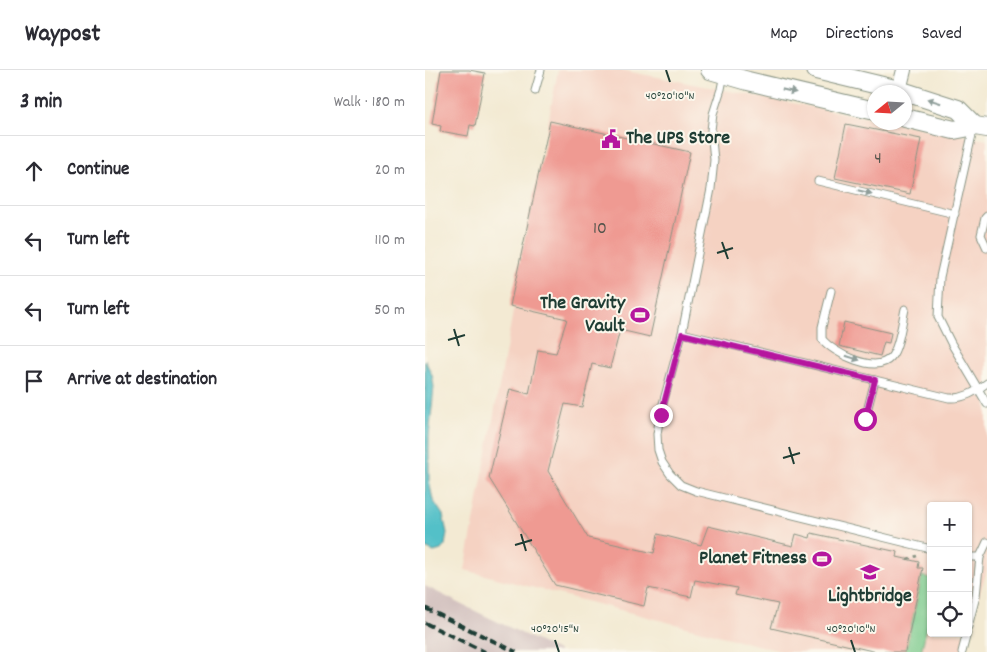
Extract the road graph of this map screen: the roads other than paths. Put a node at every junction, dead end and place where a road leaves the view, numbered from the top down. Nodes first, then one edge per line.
1 (541, 70) edge
2 (816, 70) edge
3 (904, 70) edge
4 (720, 71) edge
5 (878, 85) edge
6 (900, 85) edge
7 (535, 91) dead end
8 (912, 94) edge
9 (867, 109) edge
10 (912, 120) edge
11 (981, 127) edge
12 (818, 180) dead end
13 (955, 214) junction
14 (987, 216) edge
15 (987, 248) edge
16 (831, 291) dead end
17 (905, 309) dead end
18 (682, 334) junction
19 (875, 380) junction
20 (987, 383) edge
21 (978, 389) junction
22 (987, 404) edge
23 (865, 419) dead end
24 (987, 542) edge
25 (927, 548) edge
26 (980, 557) junction
27 (972, 558) edge
28 (972, 612) edge
29 (966, 637) edge
30 (962, 652) edge

1 - 7 lane
2 - 5 street
3 - 6 street
4 -> 9 street
4 - 18 lane
11 -> 8 street
10 - 11 street
11 - 13 lane
12 -> 13 lane
13 - 21 lane
14 - 15 lane
16 -> 17 lane
18 - 19 lane
18 - 25 lane
19 - 21 lane
19 - 23 lane
20 - 21 lane
21 - 22 lane
24 - 26 lane
26 - 27 lane
26 - 28 lane
29 - 30 lane

